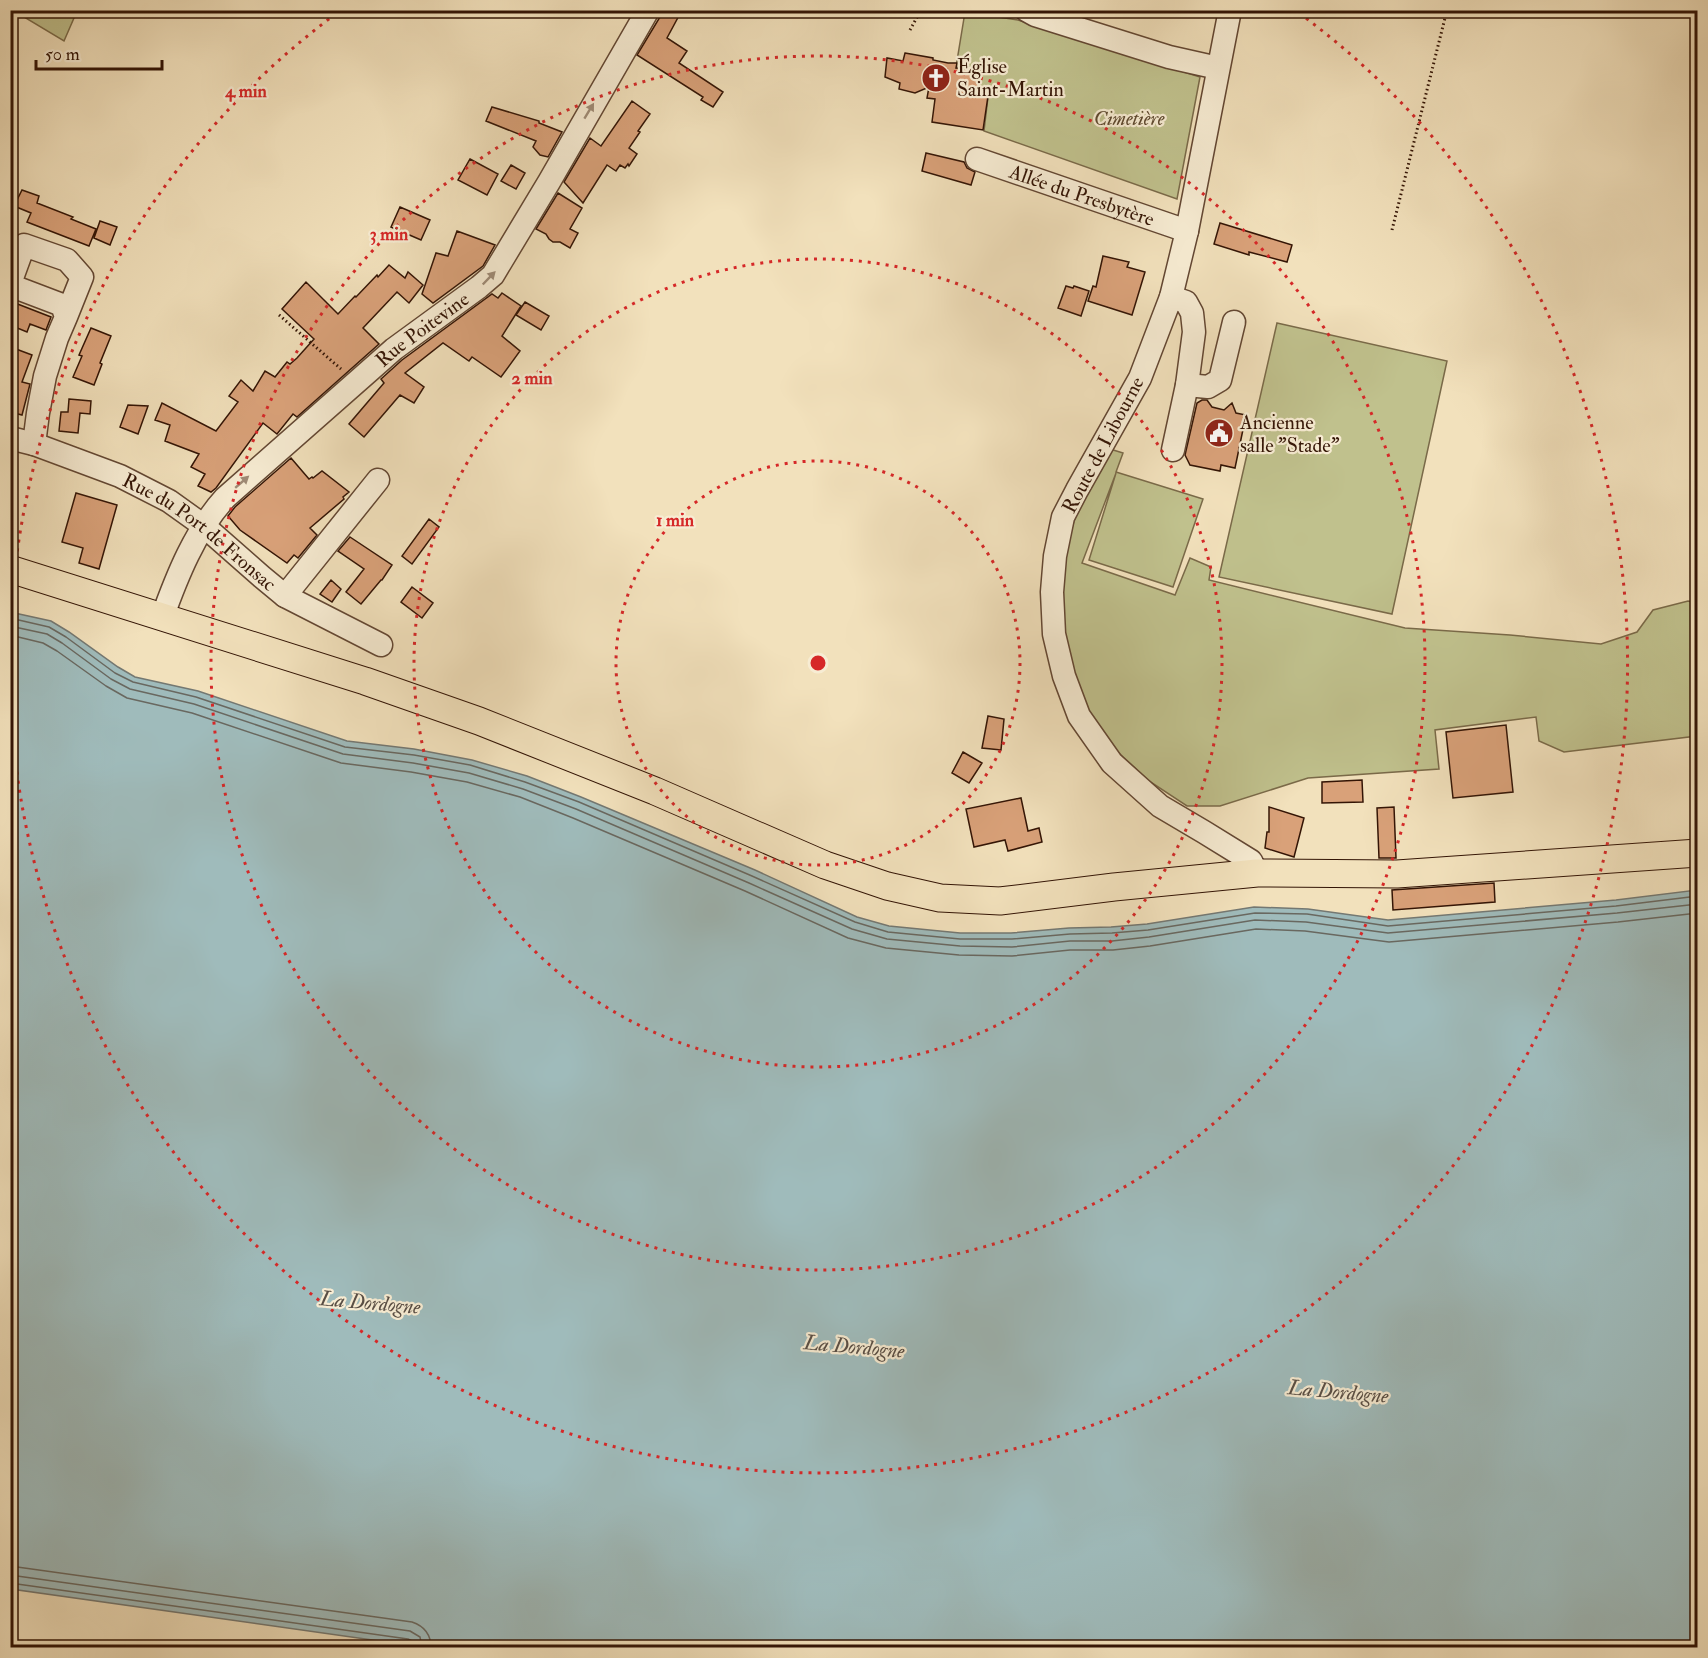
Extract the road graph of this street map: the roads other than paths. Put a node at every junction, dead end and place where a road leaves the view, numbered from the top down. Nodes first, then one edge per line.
1 (648, 10) edge
2 (1026, 10) edge
3 (1230, 10) edge
4 (1218, 68) junction
5 (977, 159) dead end
6 (1186, 231) junction
7 (1171, 297) junction
8 (66, 317) dead end
9 (1234, 322) dead end
10 (1186, 385) junction
11 (10, 438) edge
12 (34, 444) junction
13 (1173, 450) dead end
14 (378, 480) dead end
15 (204, 526) junction
16 (10, 569) edge
17 (285, 596) junction
18 (162, 618) junction
19 (381, 645) dead end
20 (1698, 853) edge
21 (1257, 873) junction

15 -> 1 street, Rue Poitevine
2 - 4 street
3 - 4 street, Route de Libourne
4 - 6 street, Route de Libourne
5 - 6 street, Allée du Presbytère
6 - 7 street, Route de Libourne
7 - 10 street
7 - 21 street, Route de Libourne
8 - 12 street
9 - 10 street
10 - 13 street
11 - 12 street, Rue du Port de Fronsac
12 - 15 street, Rue du Port de Fronsac
14 - 17 street
15 - 17 street, Rue du Port de Fronsac
15 - 18 street, Rue Poitevine
16 - 18 main road
17 - 19 street, Rue du Port de Fronsac
18 - 21 main road
20 - 21 main road

